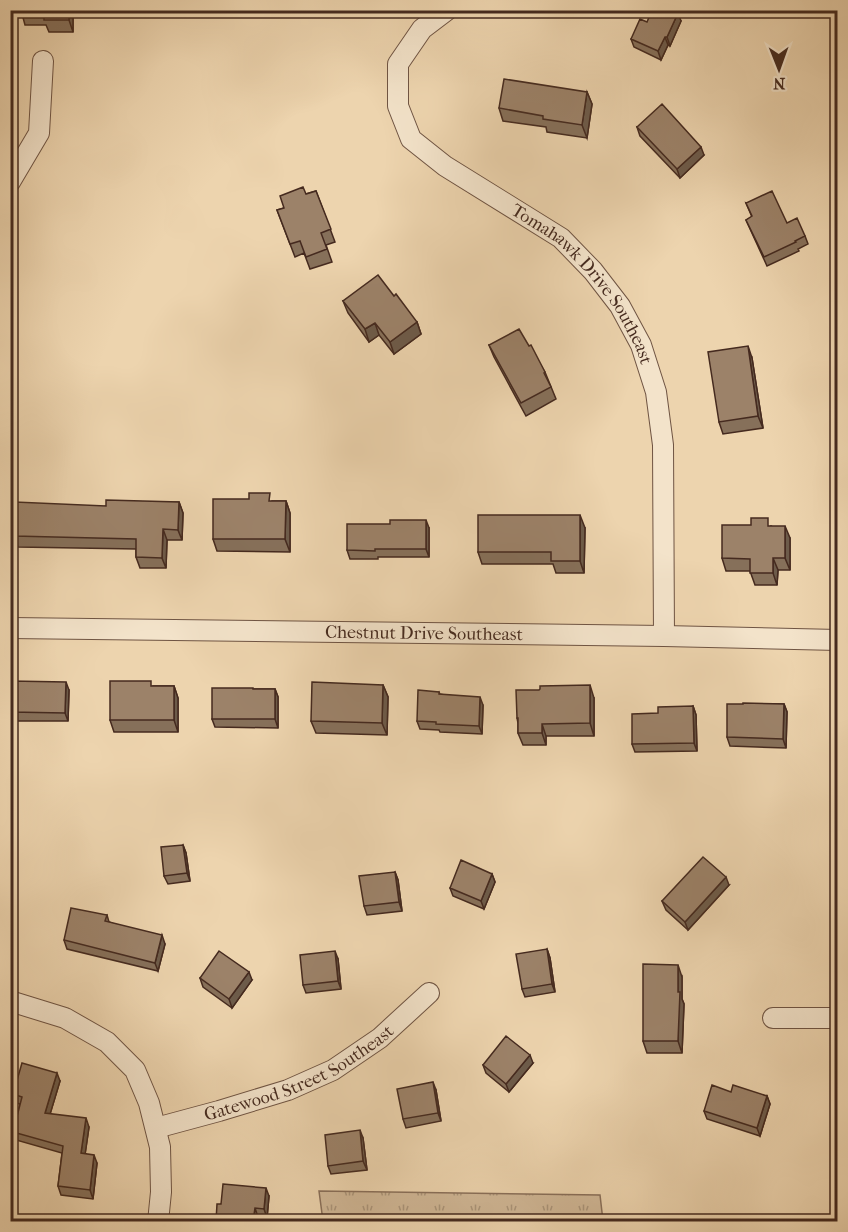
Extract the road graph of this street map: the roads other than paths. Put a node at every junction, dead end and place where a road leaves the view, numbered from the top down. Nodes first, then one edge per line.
1 (447, 10) edge
2 (43, 61) dead end
3 (10, 182) edge
4 (10, 628) edge
5 (664, 636) junction
6 (837, 640) edge
7 (429, 993) dead end
8 (10, 1001) edge
9 (773, 1018) dead end
10 (837, 1018) edge
11 (156, 1128) junction
12 (158, 1221) edge

1 - 5 street, Tomahawk Drive Southeast
2 - 3 street
4 - 5 street, Chestnut Drive Southeast
5 - 6 street, Chestnut Drive Southeast
7 - 11 street, Gatewood Street Southeast
8 - 11 street
9 - 10 street
11 - 12 street

